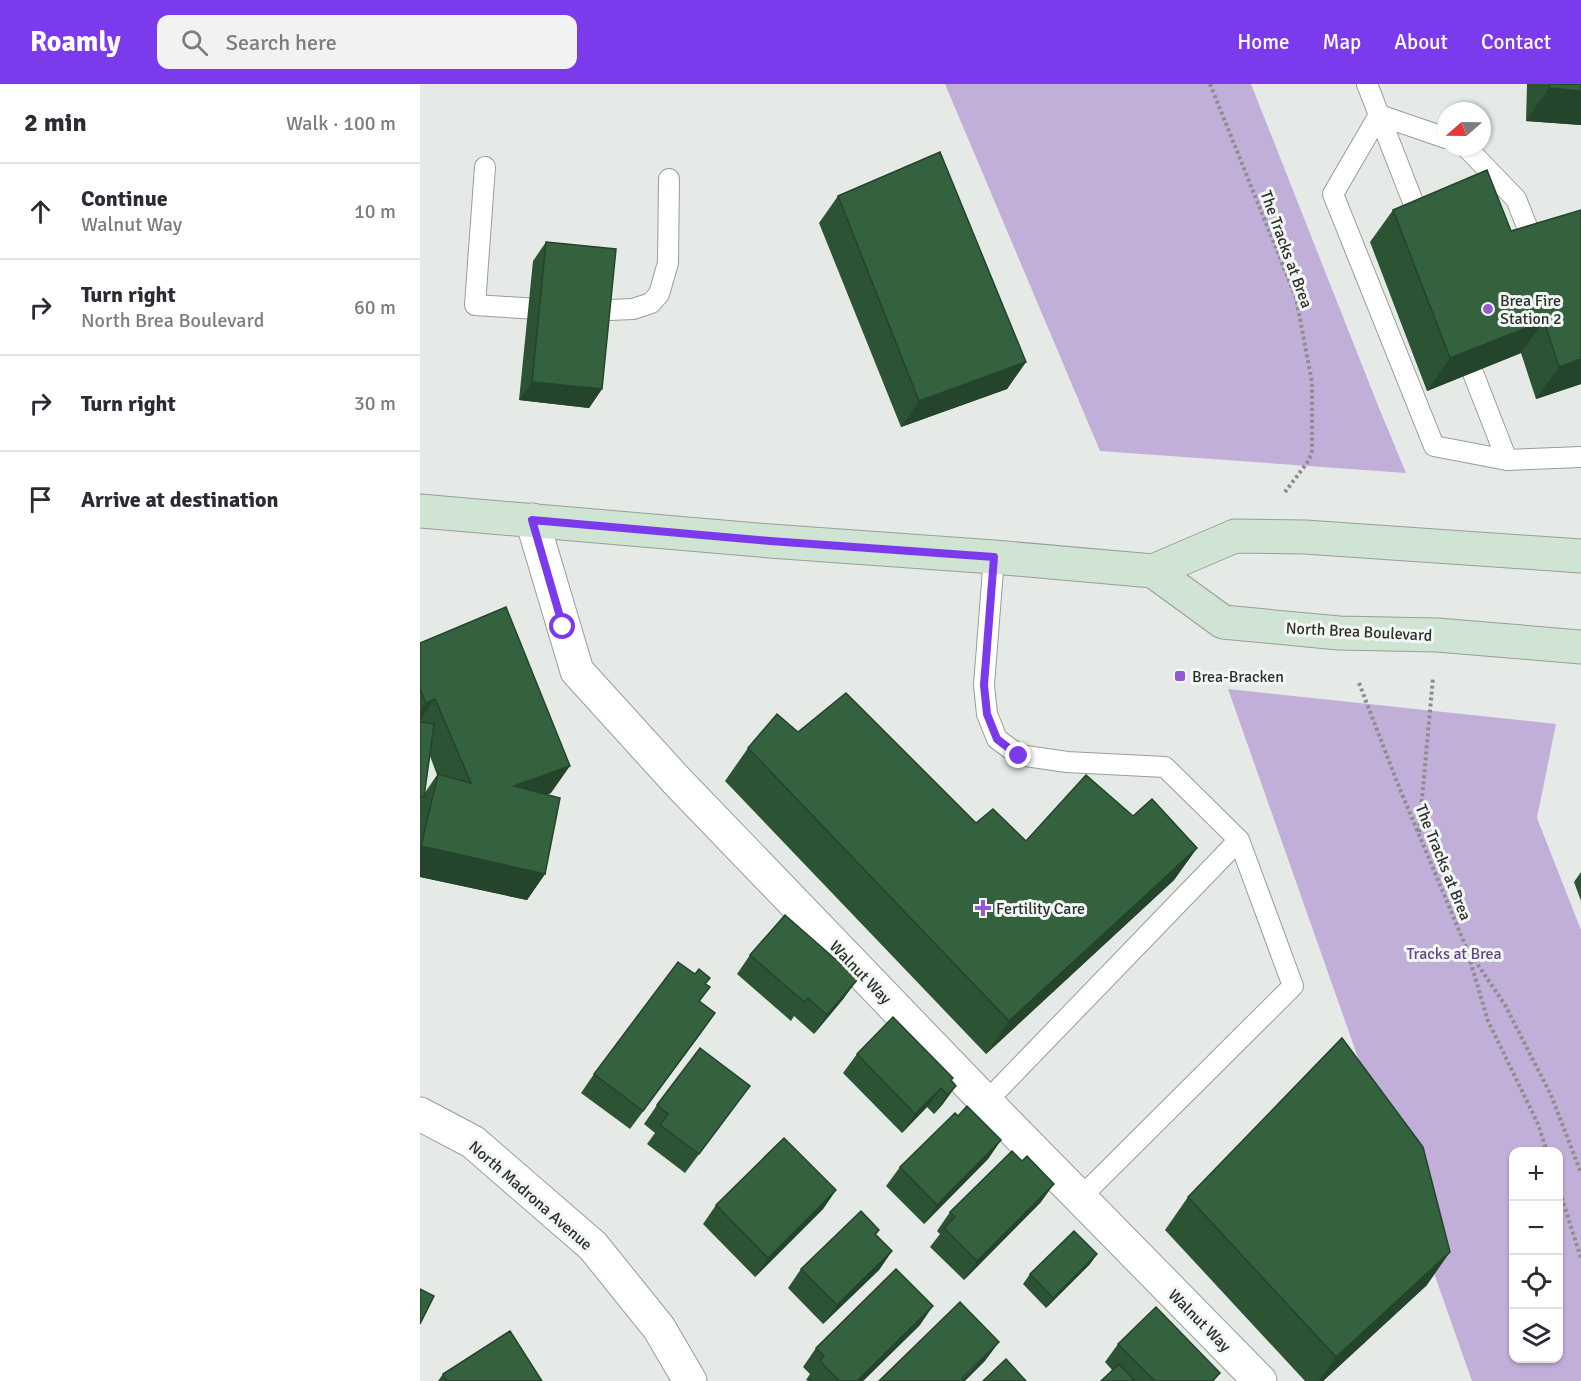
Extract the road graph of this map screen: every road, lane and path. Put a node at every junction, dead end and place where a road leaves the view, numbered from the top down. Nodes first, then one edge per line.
1 (1210, 84) edge
2 (1367, 84) edge
3 (1380, 115) junction
4 (1437, 135) edge
5 (1475, 156) edge
6 (485, 167) dead end
7 (669, 179) dead end
8 (1420, 220) edge
9 (1536, 249) edge
10 (1473, 373) edge
11 (1581, 457) edge
12 (1507, 460) junction
13 (1285, 492) dead end
14 (420, 511) edge
15 (532, 520) junction
16 (1581, 556) edge
17 (994, 557) junction
18 (1153, 571) junction
19 (1437, 634) junction
20 (1581, 647) edge
21 (1359, 683) dead end
22 (1419, 833) junction
23 (1239, 840) junction
24 (1466, 947) junction
25 (986, 1102) junction
26 (420, 1114) edge
27 (1545, 1147) edge
28 (1581, 1173) edge
29 (1079, 1199) junction
30 (1563, 1201) edge
31 (1581, 1258) edge
32 (690, 1381) edge
33 (1260, 1381) edge

1 - 13 path, The Tracks at Brea
2 - 3 lane
3 - 4 lane
3 - 8 lane
3 - 12 lane
5 - 9 lane
6 - 7 lane
10 - 12 lane
11 - 12 lane
14 - 15 main road
15 - 17 main road
15 - 25 street, Walnut Way
16 - 18 main road
17 - 18 main road
17 - 23 lane
18 - 19 main road, North Brea Boulevard
19 - 20 main road, North Brea Boulevard
19 - 22 path
21 - 22 path, The Tracks at Brea
22 - 24 path, The Tracks at Brea
23 - 25 lane
23 - 29 lane
24 - 27 path
24 - 28 path, The Tracks at Brea
25 - 29 street, Walnut Way
26 - 32 street, North Madrona Avenue
29 - 33 street, Walnut Way
30 - 31 path

